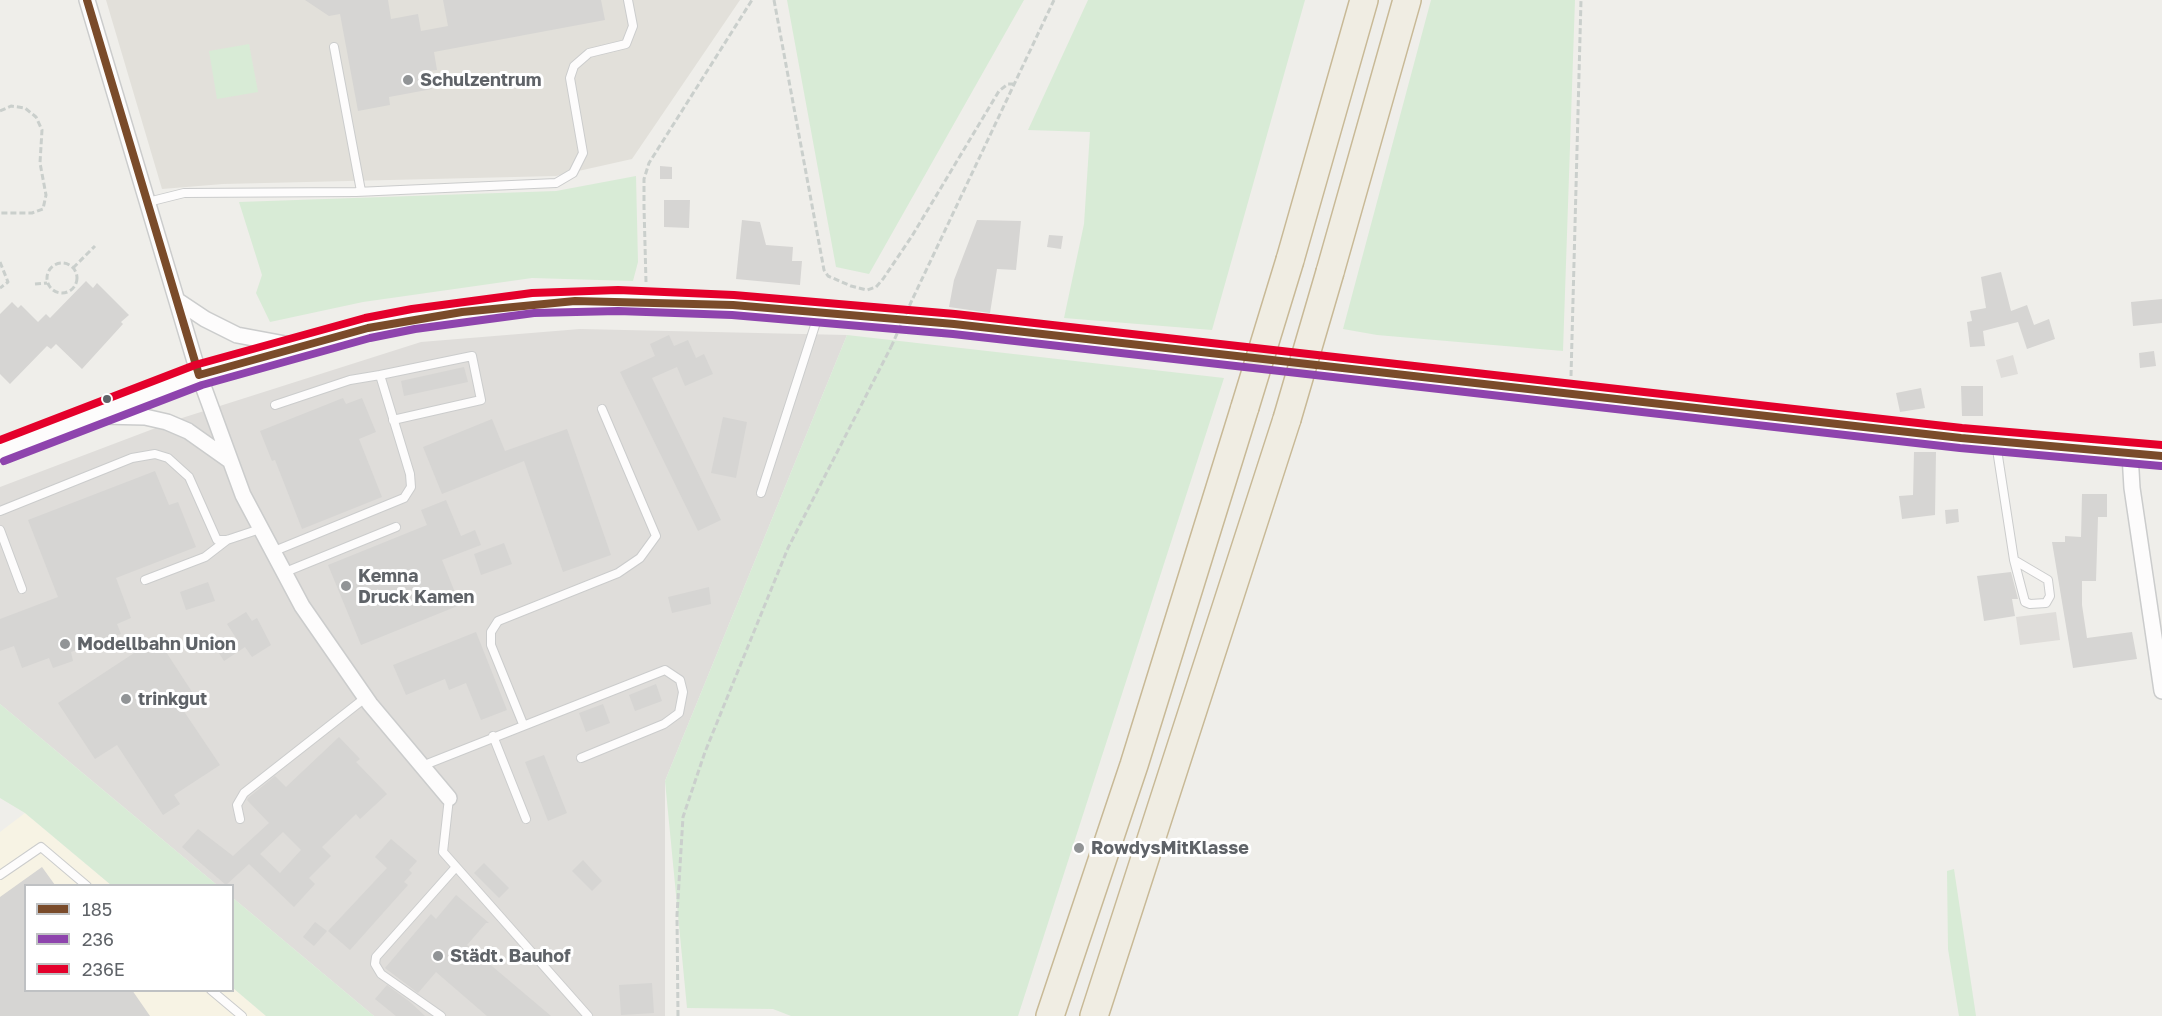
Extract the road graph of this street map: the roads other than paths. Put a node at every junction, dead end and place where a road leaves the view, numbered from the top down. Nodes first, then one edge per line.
1 (87, 0) edge
2 (628, 0) edge
3 (1364, 0) edge
4 (1407, 0) edge
5 (334, 47) dead end
6 (361, 191) junction
7 (148, 202) junction
8 (178, 300) junction
9 (820, 312) junction
10 (298, 346) junction
11 (199, 375) junction
12 (380, 375) junction
13 (276, 405) dead end
14 (602, 409) dead end
15 (89, 415) junction
16 (393, 420) junction
17 (1995, 441) junction
18 (0, 451) edge
19 (2130, 454) junction
20 (2162, 456) edge
21 (229, 459) junction
22 (761, 493) dead end
23 (0, 511) edge
24 (396, 527) dead end
25 (260, 529) junction
26 (0, 530) edge
27 (227, 540) junction
28 (272, 552) junction
29 (2014, 560) junction
30 (283, 573) junction
31 (145, 580) dead end
32 (22, 589) dead end
33 (2162, 690) edge
34 (365, 698) junction
35 (523, 724) junction
36 (494, 736) junction
37 (581, 758) dead end
38 (422, 765) junction
39 (449, 798) joint
40 (240, 819) dead end
41 (526, 819) dead end
42 (456, 867) junction
43 (0, 875) edge
44 (86, 884) edge
45 (213, 992) edge
46 (242, 1016) edge
47 (441, 1016) edge
48 (588, 1016) edge
49 (1050, 1016) edge
50 (1094, 1016) edge

1 - 7 street
2 - 6 lane
3 - 49 highway, bridge
4 - 50 highway, bridge
5 - 6 lane
6 - 7 lane
7 - 8 street
8 - 10 street
8 - 11 street
9 - 10 main road
9 - 17 main road
9 - 22 lane
10 - 11 main road
11 - 15 main road
11 - 21 street
12 - 13 lane
12 - 16 lane
12 - 16 lane
14 - 35 lane
15 - 18 main road
15 - 21 street
16 - 28 lane
17 - 19 main road
17 - 29 lane
19 - 20 main road
19 - 33 street
21 - 25 street
23 - 27 lane
24 - 30 lane
25 - 27 lane
25 - 28 street
26 - 32 lane
27 - 31 lane
28 - 30 street
29 - 29 lane
30 - 34 street
34 - 38 street
34 - 40 lane
35 - 36 lane
35 - 37 lane
36 - 38 lane
36 - 41 lane
38 - 39 street
39 - 42 lane
42 - 47 lane
42 - 48 lane
43 - 44 lane
45 - 46 lane

